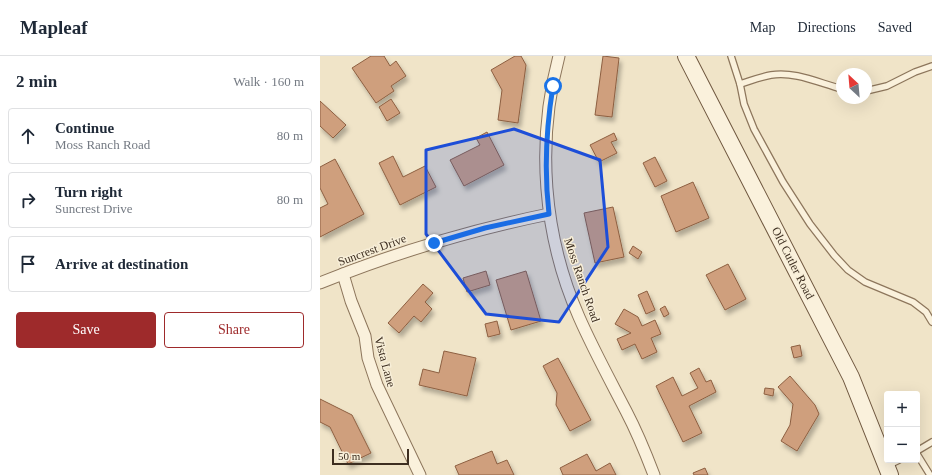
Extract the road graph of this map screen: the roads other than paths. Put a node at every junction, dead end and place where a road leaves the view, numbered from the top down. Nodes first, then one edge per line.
1 (559, 56) edge
2 (686, 56) edge
3 (731, 56) edge
4 (932, 66) edge
5 (740, 84) junction
6 (836, 87) edge
7 (872, 90) edge
8 (549, 214) junction
9 (343, 274) junction
10 (320, 283) edge
11 (932, 322) edge
12 (932, 442) edge
13 (920, 449) edge
14 (920, 459) edge
15 (892, 467) edge
16 (420, 475) edge
17 (654, 475) edge
18 (930, 475) edge

1 - 8 street, Moss Ranch Road
2 - 15 main road, Old Cutler Road
3 - 5 lane
4 - 7 lane
5 - 6 lane
5 - 11 lane
8 - 9 street, Suncrest Drive
8 - 17 street, Moss Ranch Road
9 - 10 street, Suncrest Drive
9 - 16 street, Vista Lane
12 - 13 lane
14 - 18 lane

